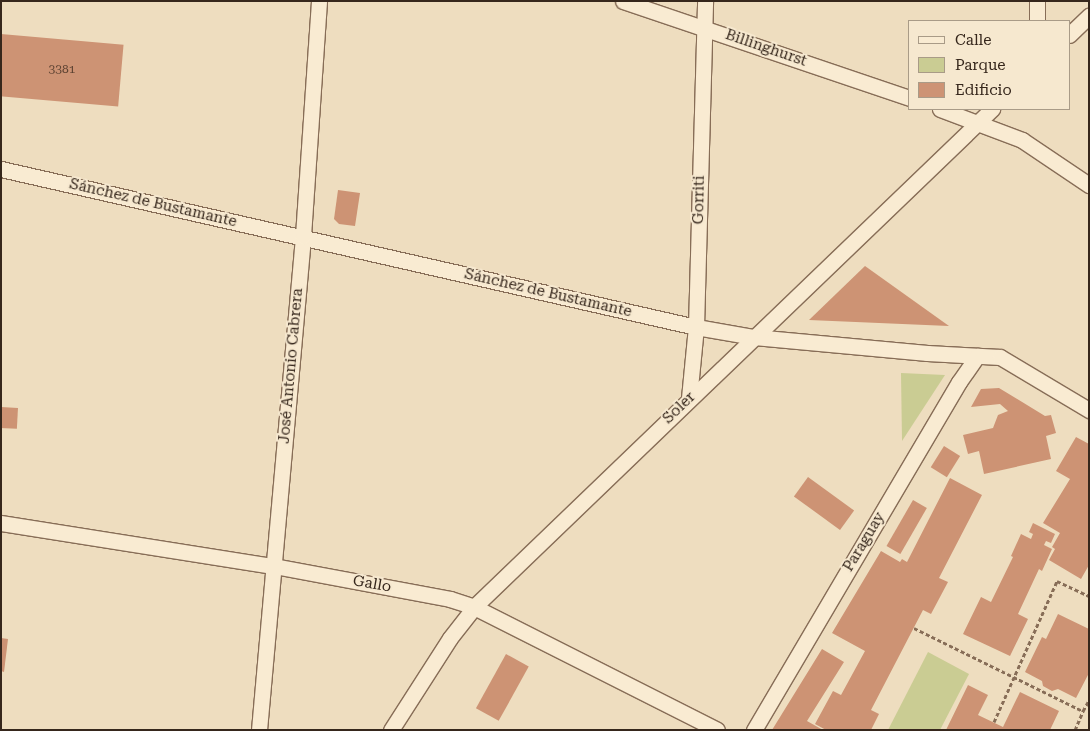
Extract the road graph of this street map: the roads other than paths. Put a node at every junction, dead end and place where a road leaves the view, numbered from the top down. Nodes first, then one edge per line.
1 (319, 1) edge
2 (623, 1) edge
3 (705, 1) edge
4 (1037, 1) edge
5 (1089, 16) edge
6 (1037, 20) edge
7 (703, 27) junction
8 (1070, 34) edge
9 (908, 98) edge
10 (943, 110) edge
11 (991, 110) edge
12 (978, 122) junction
13 (1, 169) edge
14 (1089, 185) edge
15 (303, 236) junction
16 (696, 327) junction
17 (754, 337) junction
18 (977, 356) junction
19 (689, 398) junction
20 (1089, 410) edge
21 (1, 523) edge
22 (274, 566) junction
23 (474, 607) junction
24 (259, 730) edge
25 (391, 730) edge
26 (717, 730) edge
27 (754, 730) edge

1 - 15 street, José Antonio Cabrera
2 - 7 street, Billinghurst
3 - 7 street, Gorriti
4 - 6 street
5 - 8 street
7 - 9 street, Billinghurst
7 - 16 street, Gorriti
10 - 12 street
11 - 12 street, Soler
12 - 14 street
12 - 17 street, Soler
13 - 15 street, Sánchez de Bustamante
15 - 16 street, Sánchez de Bustamante
15 - 22 street, José Antonio Cabrera
16 - 17 street, Sánchez de Bustamante
16 - 19 street, Gorriti
17 - 18 street, Sánchez de Bustamante
17 - 19 street, Soler
18 - 20 street, Sánchez de Bustamante
18 - 27 street, Paraguay
19 - 23 street, Soler
21 - 22 street, Gallo
22 - 23 street, Gallo
22 - 24 street, José Antonio Cabrera
23 - 25 street, Soler
23 - 26 street, Gallo

